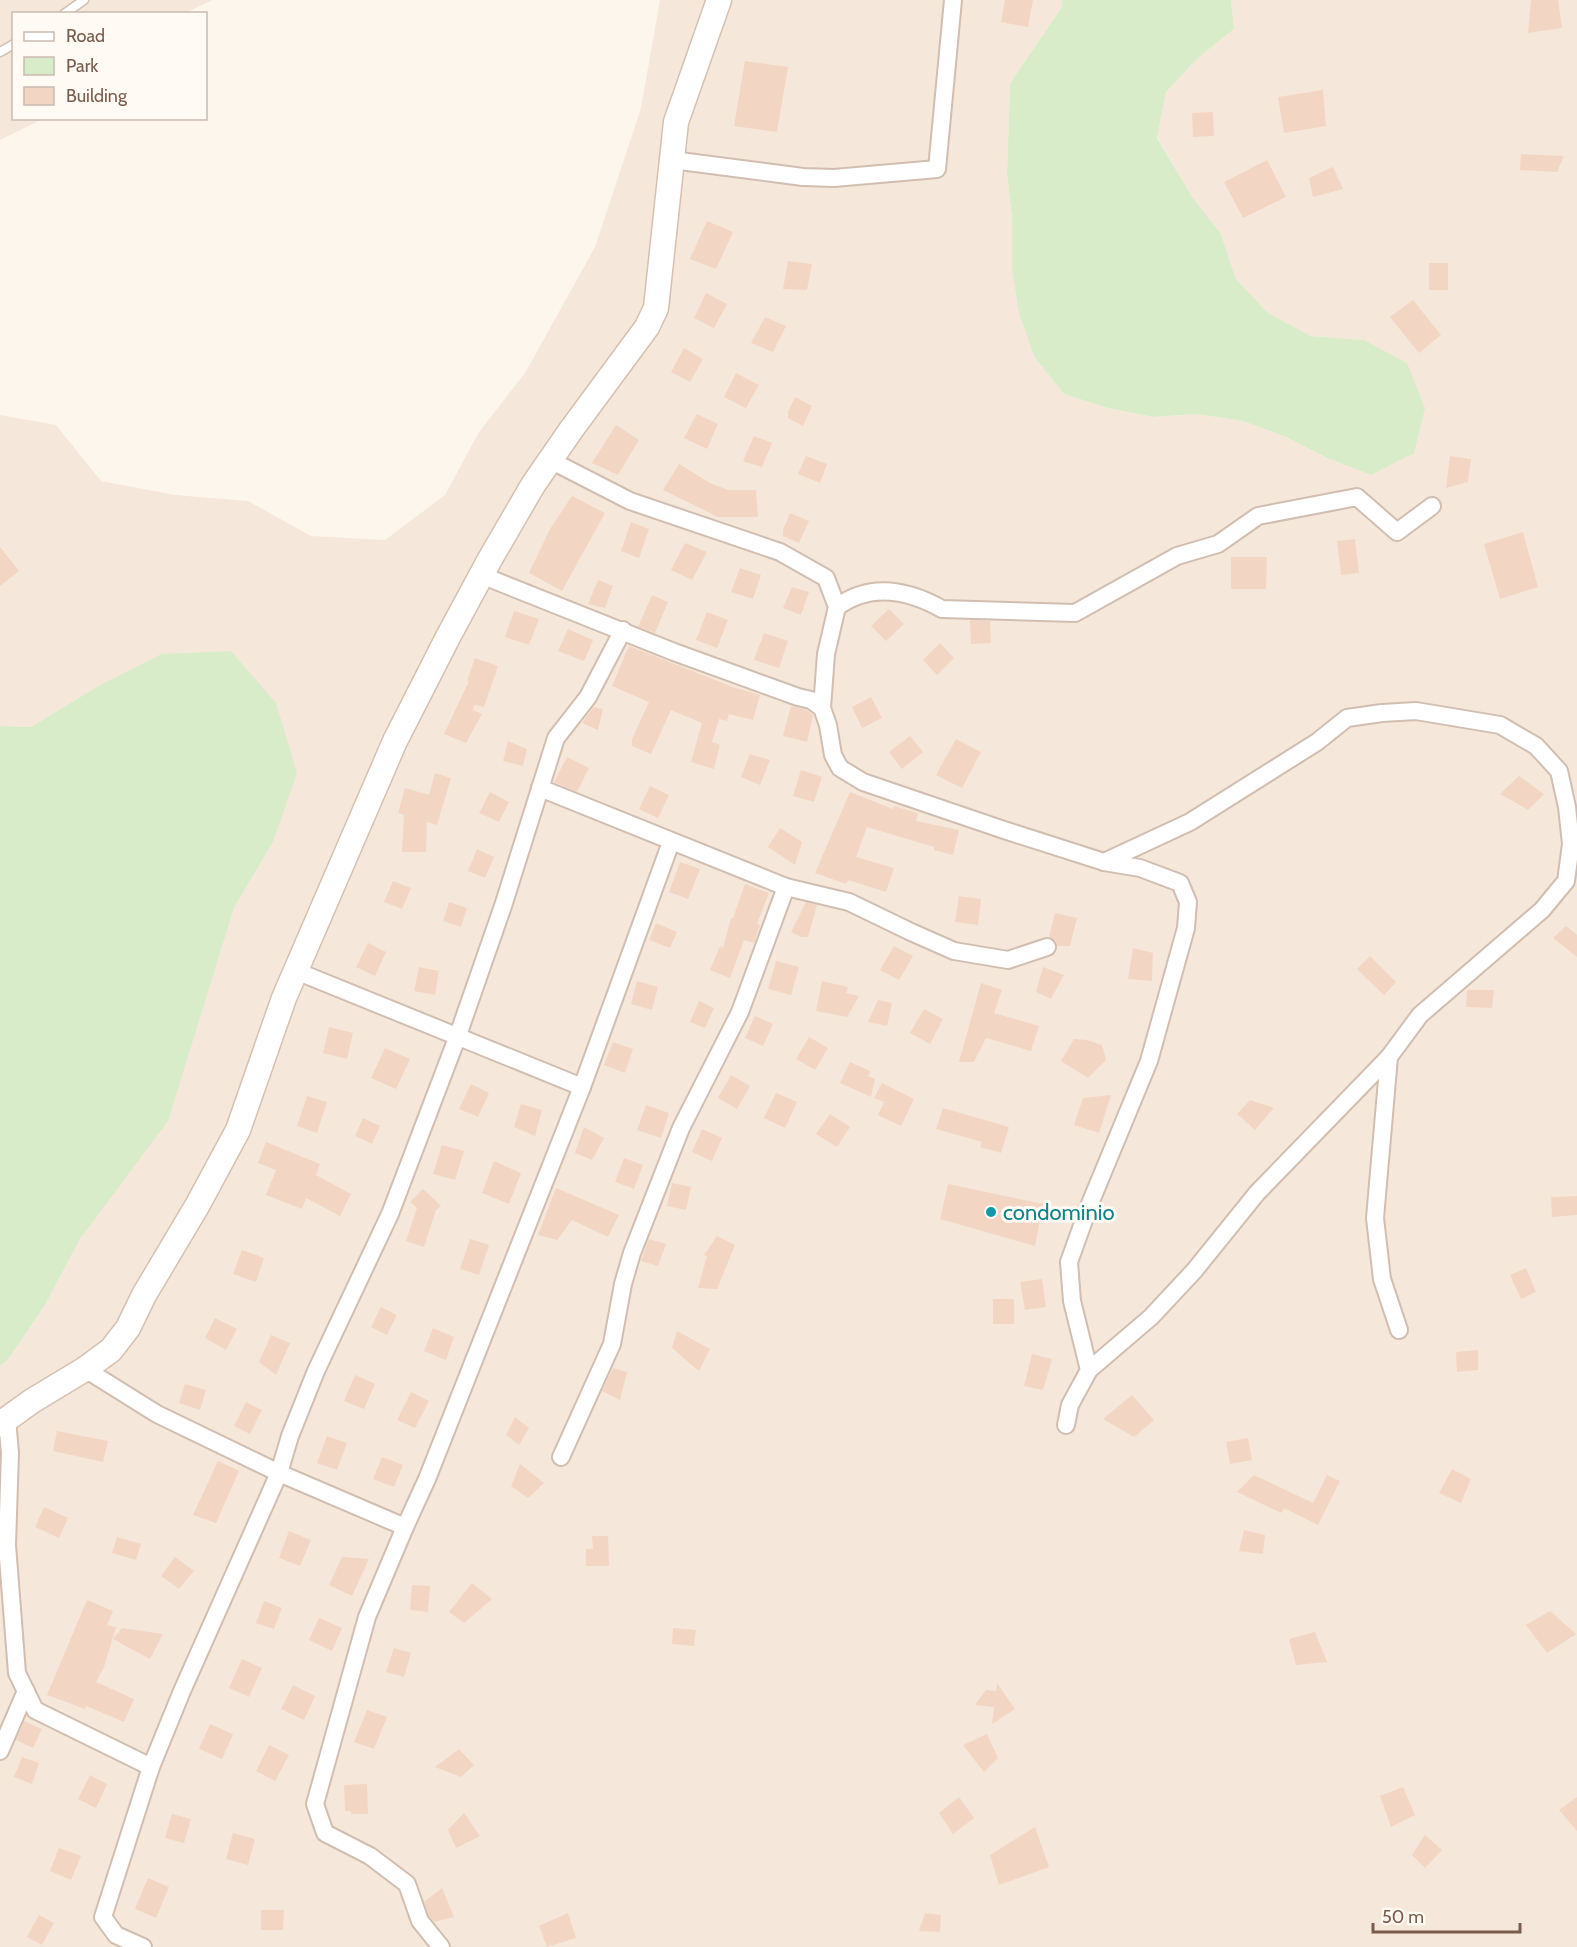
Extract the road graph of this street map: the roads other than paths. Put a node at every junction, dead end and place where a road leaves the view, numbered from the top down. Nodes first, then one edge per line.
1 (84, 0) edge
2 (719, 0) edge
3 (953, 0) edge
4 (67, 12) edge
5 (672, 159) junction
6 (550, 460) junction
7 (1432, 506) dead end
8 (481, 575) junction
9 (837, 607) junction
10 (623, 630) junction
11 (822, 708) junction
12 (540, 788) junction
13 (671, 842) junction
14 (1104, 862) junction
15 (1571, 885) edge
16 (786, 887) junction
17 (1047, 947) dead end
18 (296, 971) junction
19 (457, 1038) junction
20 (1389, 1057) junction
21 (582, 1088) junction
22 (1399, 1330) dead end
23 (85, 1369) junction
24 (1089, 1370) junction
25 (3, 1422) edge
26 (1066, 1425) dead end
27 (561, 1456) dead end
28 (279, 1473) junction
29 (405, 1527) junction
30 (26, 1691) junction
31 (0, 1751) edge
32 (151, 1767) junction
33 (143, 1947) edge
34 (441, 1947) edge

1 - 4 lane
2 - 5 main road
3 - 5 street
5 - 6 main road
6 - 8 main road
6 - 9 street
7 - 9 street
8 - 10 street
8 - 18 main road
9 - 11 street
10 - 11 street
10 - 12 street
11 - 14 street
12 - 13 street
12 - 19 street
13 - 16 street
13 - 21 street
14 - 15 street
14 - 24 street
15 - 20 street
16 - 17 street
16 - 27 street
18 - 19 street
18 - 23 main road
19 - 21 street
19 - 28 street
20 - 22 street
20 - 24 street
21 - 29 street
23 - 25 main road
23 - 28 street
24 - 26 street
25 - 30 street
28 - 29 street
28 - 32 street
29 - 34 street
30 - 31 street
30 - 32 street
32 - 33 street

